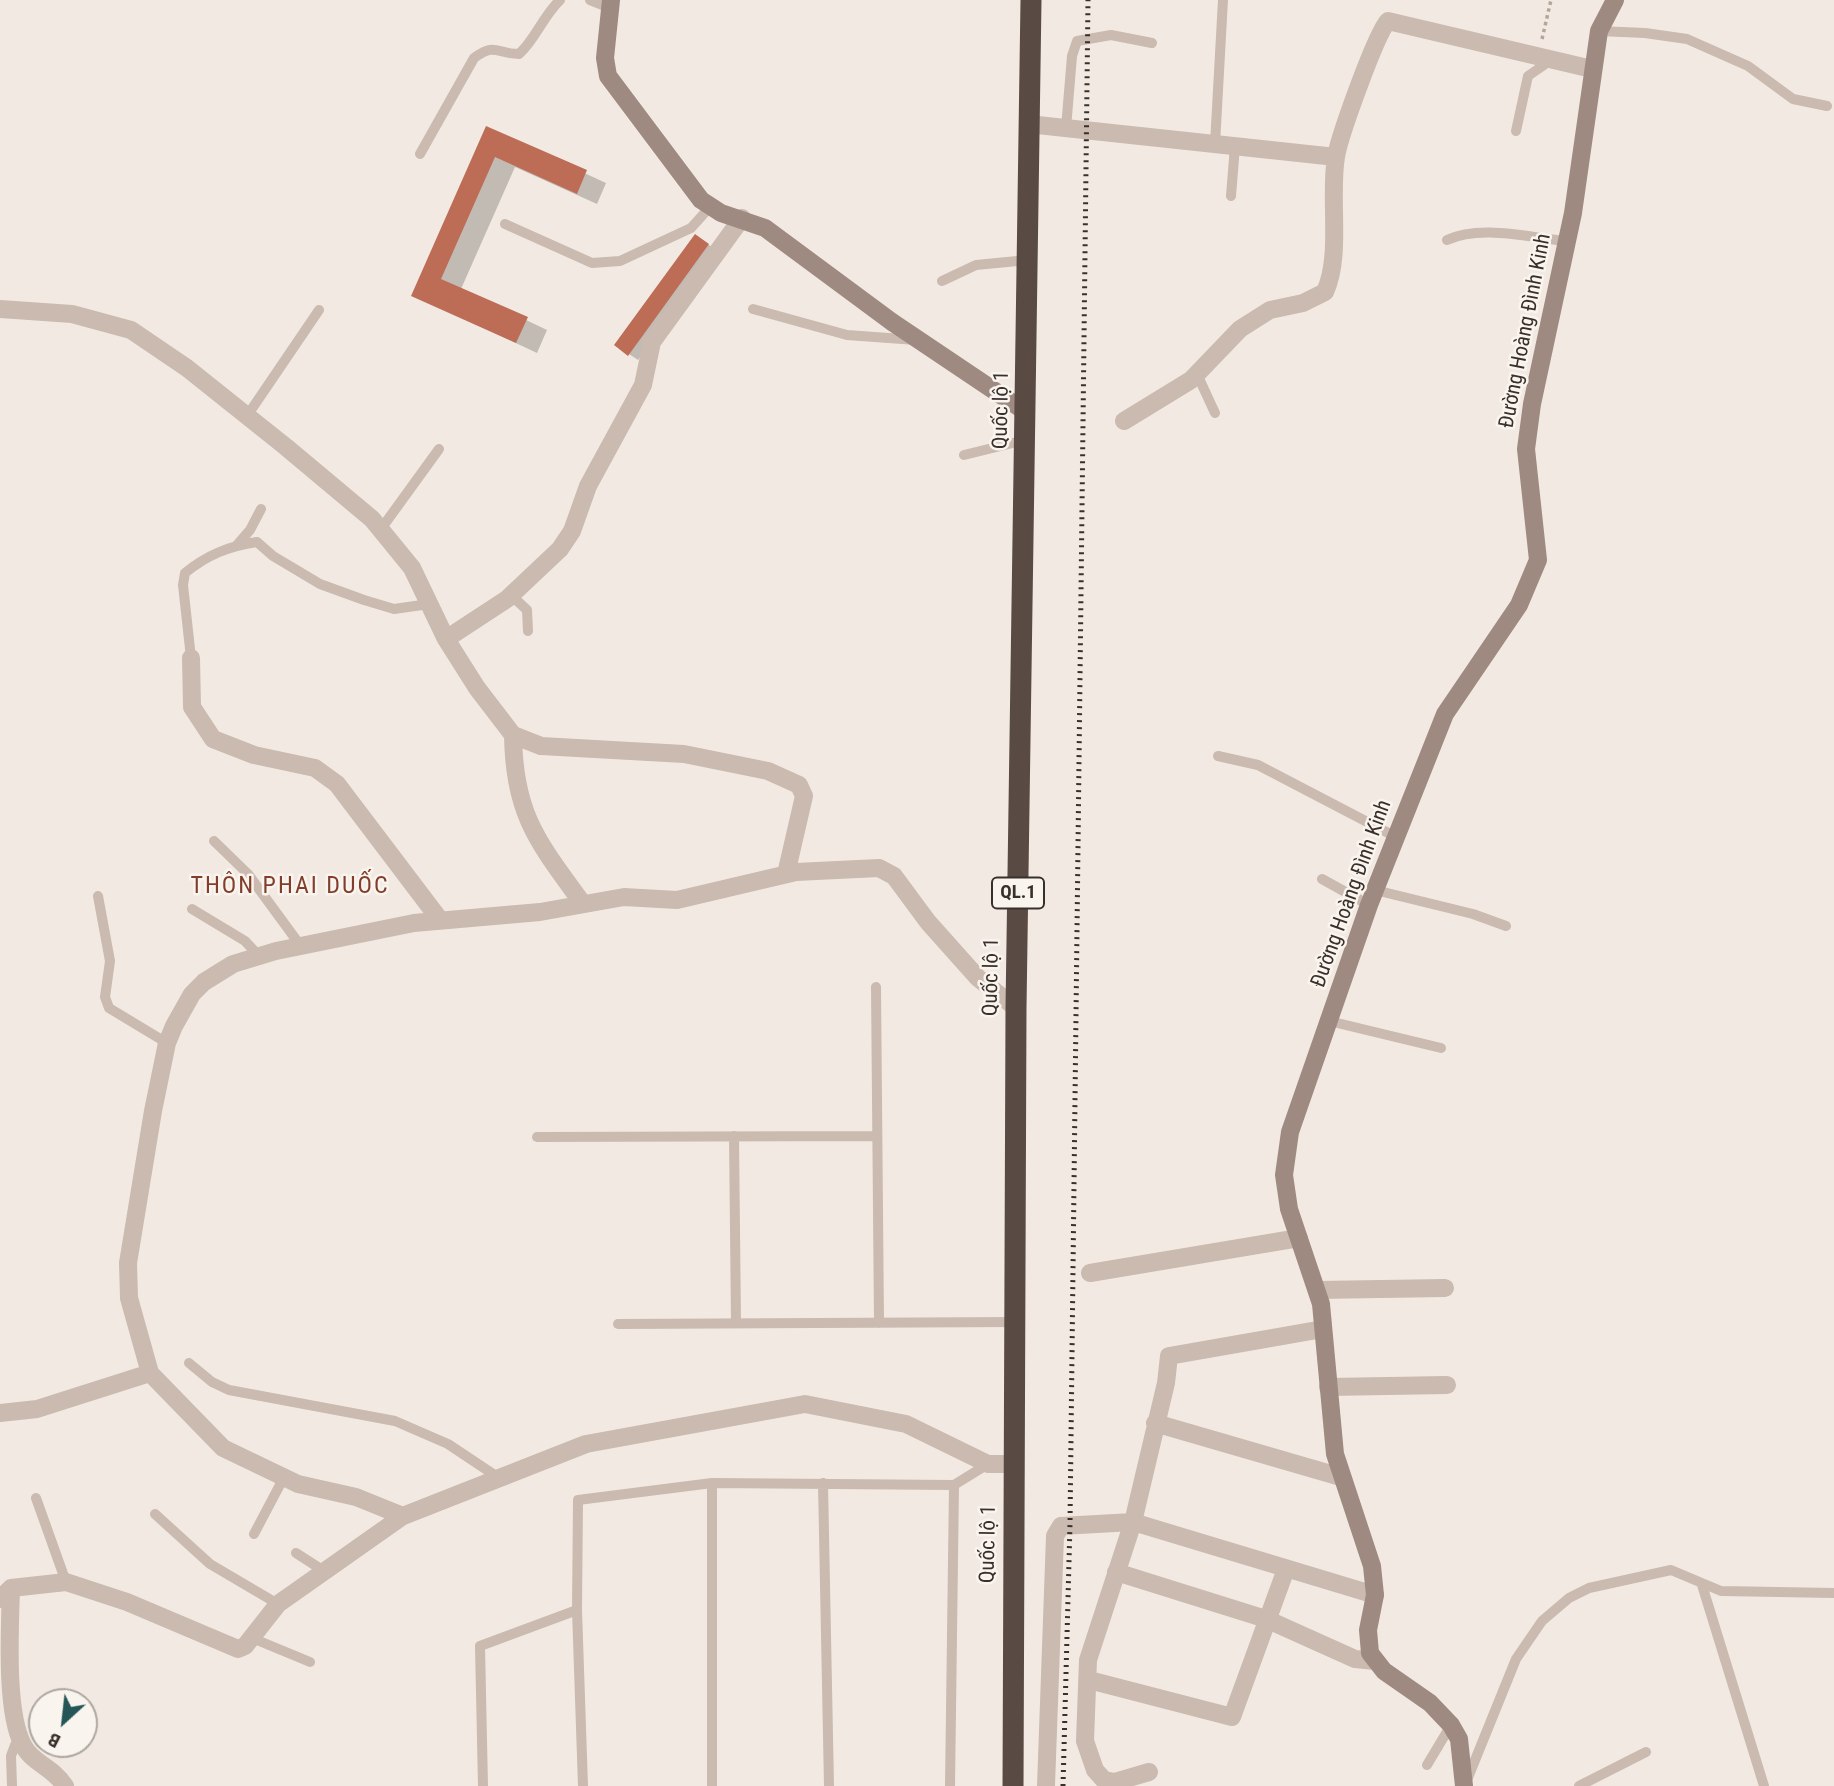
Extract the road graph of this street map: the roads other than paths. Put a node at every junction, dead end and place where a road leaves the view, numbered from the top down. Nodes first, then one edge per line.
1 (560, 0) edge
2 (590, 0) edge
3 (1031, 0) edge
4 (1223, 0) edge
5 (1615, 0) edge
6 (610, 4) edge
7 (1599, 31) junction
8 (1152, 43) dead end
9 (1543, 56) junction
10 (1592, 69) junction
11 (1827, 106) dead end
12 (1028, 124) junction
13 (1066, 128) junction
14 (1516, 131) dead end
15 (1215, 144) junction
16 (1235, 146) junction
17 (420, 154) dead end
18 (1336, 157) junction
19 (1231, 195) dead end
20 (709, 208) junction
21 (742, 218) junction
22 (505, 224) dead end
23 (1447, 240) dead end
24 (1567, 241) junction
25 (1029, 260) junction
26 (942, 281) dead end
27 (0, 309) edge
28 (753, 309) dead end
29 (319, 310) dead end
30 (918, 340) junction
31 (1197, 374) junction
32 (1026, 412) junction
33 (1215, 413) dead end
34 (247, 416) junction
35 (1124, 421) dead end
36 (1026, 440) junction
37 (439, 449) dead end
38 (964, 455) dead end
39 (261, 509) dead end
40 (381, 529) junction
41 (237, 545) junction
42 (511, 595) junction
43 (429, 604) junction
44 (528, 631) dead end
45 (446, 639) junction
46 (191, 658) joint
47 (513, 734) junction
48 (1217, 756) dead end
49 (1396, 837) junction
50 (214, 841) dead end
51 (786, 874) junction
52 (1322, 879) dead end
53 (98, 896) dead end
54 (1372, 898) junction
55 (583, 904) junction
56 (192, 909) dead end
57 (440, 920) junction
58 (1506, 926) dead end
59 (300, 945) junction
60 (259, 956) junction
61 (876, 987) dead end
62 (1016, 1008) junction
63 (1329, 1021) junction
64 (167, 1043) junction
65 (1441, 1048) dead end
66 (734, 1136) junction
67 (877, 1136) junction
68 (537, 1137) dead end
69 (1299, 1238) junction
70 (1090, 1273) dead end
71 (1445, 1288) dead end
72 (1317, 1290) junction
73 (1015, 1322) junction
74 (736, 1323) junction
75 (878, 1323) junction
76 (618, 1324) dead end
77 (1323, 1329) junction
78 (189, 1363) dead end
79 (150, 1373) junction
80 (1447, 1385) dead end
81 (1328, 1387) junction
82 (0, 1413) edge
83 (1155, 1423) junction
84 (988, 1464) junction
85 (1015, 1464) junction
86 (1341, 1477) junction
87 (499, 1478) junction
88 (283, 1479) junction
89 (712, 1483) junction
90 (823, 1483) junction
91 (954, 1485) junction
92 (36, 1498) dead end
93 (155, 1514) dead end
94 (403, 1516) junction
95 (1133, 1522) junction
96 (254, 1534) dead end
97 (296, 1553) dead end
98 (1286, 1569) junction
99 (324, 1572) junction
100 (1116, 1572) junction
101 (66, 1582) junction
102 (1702, 1585) junction
103 (1834, 1593) edge
104 (6, 1594) edge
105 (1375, 1595) junction
106 (278, 1604) junction
107 (578, 1610) junction
108 (1266, 1619) junction
109 (252, 1638) junction
110 (1375, 1661) junction
111 (310, 1662) dead end
112 (1089, 1680) junction
113 (1451, 1725) junction
114 (22, 1744) junction
115 (1646, 1752) dead end
116 (1427, 1765) dead end
117 (1149, 1772) dead end
118 (12, 1786) edge
119 (65, 1786) edge
120 (483, 1786) edge
121 (583, 1786) edge
122 (712, 1786) edge
123 (829, 1786) edge
124 (950, 1786) edge
125 (1013, 1786) edge
126 (1046, 1786) edge
127 (1465, 1786) edge
128 (1579, 1786) edge
129 (1763, 1786) edge

1 - 17 lane
2 - 6 lane
3 - 12 highway, Quốc lộ 1 / QL.1
4 - 15 lane
5 - 7 street, Đường Hoàng Đình Kinh
6 - 20 street
7 - 10 street, Đường Hoàng Đình Kinh
7 - 11 lane
8 - 13 lane
9 - 10 street
9 - 14 lane
9 - 18 street
10 - 24 street, Đường Hoàng Đình Kinh
12 - 13 street
12 - 25 highway, Quốc lộ 1 / QL.1
13 - 15 street
15 - 16 street
16 - 18 street
16 - 19 lane
18 - 31 street
20 - 21 street
20 - 22 lane
21 - 30 street
21 - 42 street
23 - 24 lane
24 - 49 street, Đường Hoàng Đình Kinh
25 - 26 lane
25 - 32 highway, Quốc lộ 1 / QL.1
27 - 34 street
28 - 30 lane
29 - 34 lane
30 - 32 street
31 - 33 lane
31 - 35 street
32 - 36 highway, Quốc lộ 1 / QL.1
34 - 40 street
36 - 38 lane
36 - 62 highway, Quốc lộ 1 / QL.1
37 - 40 lane
39 - 41 lane
40 - 43 street
41 - 43 lane
41 - 46 lane
42 - 44 lane
42 - 45 street
43 - 45 street
45 - 47 street
46 - 57 street
47 - 51 street
47 - 55 street
48 - 49 lane
49 - 54 street, Đường Hoàng Đình Kinh
50 - 59 lane
51 - 55 street
51 - 62 street
52 - 54 lane
53 - 64 lane
54 - 58 lane
54 - 63 street, Đường Hoàng Đình Kinh
55 - 57 street
56 - 60 lane
57 - 59 street
59 - 60 street
60 - 64 street
61 - 67 lane
62 - 73 highway, Quốc lộ 1 / QL.1
63 - 65 lane
63 - 69 street, Đường Hoàng Đình Kinh
64 - 79 street
66 - 67 lane
66 - 68 lane
66 - 74 lane
67 - 75 lane
69 - 70 street
69 - 72 street, Đường Hoàng Đình Kinh
71 - 72 street
72 - 77 street, Đường Hoàng Đình Kinh
73 - 75 lane
73 - 85 highway, Quốc lộ 1 / QL.1
74 - 75 lane
74 - 76 lane
77 - 81 street, Đường Hoàng Đình Kinh
77 - 83 street
78 - 87 lane
79 - 82 street
79 - 88 street
80 - 81 street
81 - 86 street, Đường Hoàng Đình Kinh
83 - 86 street
83 - 95 street
84 - 85 street
84 - 87 street
84 - 91 lane
85 - 125 highway, Quốc lộ 1 / QL.1
86 - 105 street, Đường Hoàng Đình Kinh
87 - 94 street
88 - 94 street
88 - 96 lane
89 - 90 lane
89 - 107 lane
89 - 122 lane
90 - 91 lane
90 - 123 lane
91 - 124 lane
92 - 101 lane
93 - 106 lane
94 - 99 street
95 - 98 street
95 - 100 street
95 - 126 street
97 - 99 lane
98 - 105 street
98 - 108 street
99 - 106 street
100 - 108 street
100 - 112 street
101 - 104 street
101 - 109 street
102 - 103 lane
102 - 127 lane
102 - 129 lane
104 - 114 street
105 - 110 street, Đường Hoàng Đình Kinh
106 - 109 street
107 - 120 lane
107 - 121 lane
108 - 110 street
108 - 112 street
109 - 111 lane
110 - 113 street
112 - 117 street
113 - 116 lane
113 - 127 street
114 - 118 lane
114 - 119 street
115 - 128 lane

